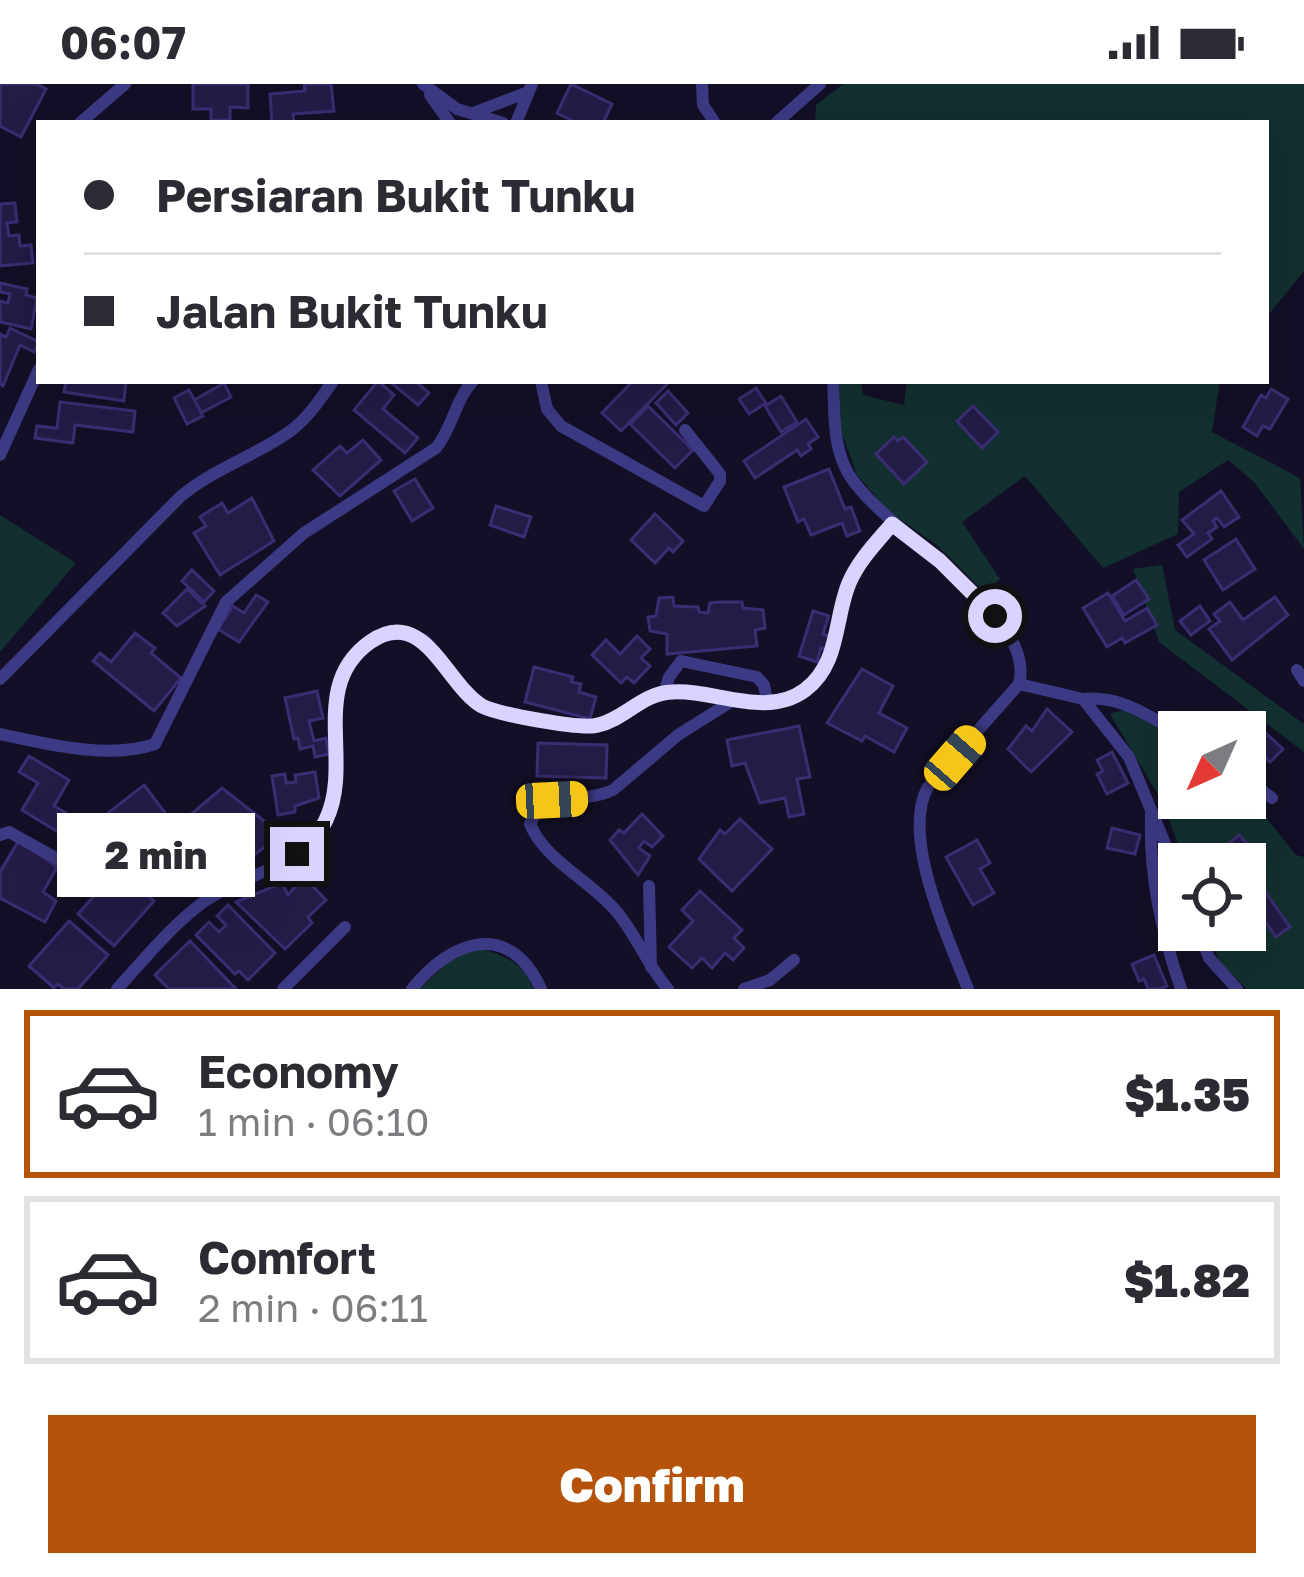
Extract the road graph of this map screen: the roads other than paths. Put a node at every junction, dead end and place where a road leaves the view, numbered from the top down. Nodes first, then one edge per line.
1 (125, 84) edge
2 (702, 84) edge
3 (820, 84) edge
4 (530, 88) edge
5 (803, 100) junction
6 (471, 114) junction
7 (83, 120) edge
8 (448, 120) edge
9 (492, 120) edge
10 (517, 120) edge
11 (713, 120) edge
12 (780, 120) edge
13 (800, 120) edge
14 (36, 376) edge
15 (331, 384) edge
16 (470, 384) edge
17 (542, 384) edge
18 (833, 384) edge
19 (685, 430) dead end
20 (0, 455) edge
21 (892, 524) junction
22 (0, 679) edge
23 (1018, 684) junction
24 (664, 693) junction
25 (1083, 699) junction
26 (732, 701) junction
27 (767, 701) junction
28 (1158, 721) edge
29 (0, 734) edge
30 (1266, 794) edge
31 (1272, 798) dead end
32 (1152, 805) junction
33 (0, 835) edge
34 (1166, 843) edge
35 (63, 862) dead end
36 (649, 886) dead end
37 (345, 927) dead end
38 (1206, 951) edge
39 (794, 960) dead end
40 (651, 969) junction
41 (117, 989) edge
42 (283, 989) edge
43 (412, 989) edge
44 (541, 989) edge
45 (668, 989) edge
46 (744, 989) edge
47 (968, 989) edge
48 (1181, 989) edge
49 (1238, 989) edge

1 - 7 street
2 - 11 street
3 - 5 street
4 - 6 street
4 - 10 street
5 - 12 street
5 - 13 street
6 - 8 street
6 - 9 street
14 - 20 street
15 - 22 street
16 - 29 street
17 - 19 street
18 - 21 street
21 - 23 street
21 - 27 street
23 - 25 street
23 - 47 street
24 - 26 street
24 - 27 street
24 - 41 street
25 - 28 street
25 - 32 street
26 - 27 street
26 - 40 street
30 - 31 street
32 - 34 street
32 - 48 street
33 - 35 street
36 - 40 street
37 - 42 street
38 - 49 street
39 - 46 street
40 - 45 street
43 - 44 street

